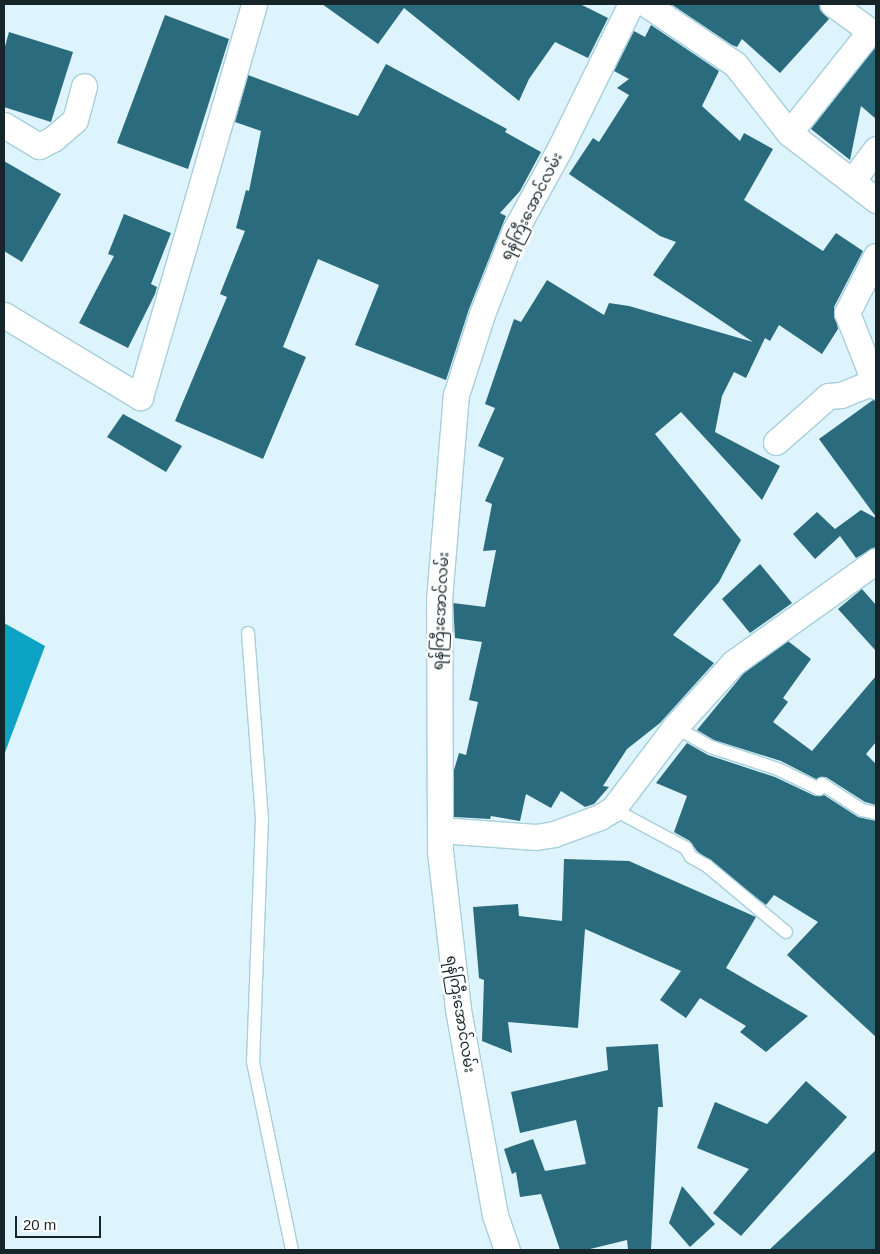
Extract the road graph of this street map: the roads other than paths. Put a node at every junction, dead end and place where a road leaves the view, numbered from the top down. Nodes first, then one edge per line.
1 (254, 4) edge
2 (632, 4) edge
3 (646, 4) edge
4 (833, 4) edge
5 (84, 86) dead end
6 (4, 125) edge
7 (789, 133) junction
8 (876, 149) edge
9 (852, 181) junction
10 (876, 200) edge
11 (876, 256) edge
12 (4, 316) edge
13 (875, 384) edge
14 (776, 442) dead end
15 (876, 560) edge
16 (248, 633) dead end
17 (675, 727) junction
18 (613, 809) junction
19 (876, 813) edge
20 (440, 830) junction
21 (786, 932) dead end
22 (292, 1250) edge
23 (507, 1250) edge

1 - 12 street
2 - 20 street, ရန်ကြီးအောင်လမ်း
3 - 7 street
4 - 7 street
5 - 6 street
7 - 9 street
8 - 9 street
9 - 10 street
11 - 13 street
13 - 14 street
15 - 17 street
16 - 22 lane
17 - 18 street
17 - 19 lane
18 - 20 street
18 - 21 lane
20 - 23 street, ရန်ကြီးအောင်လမ်း

